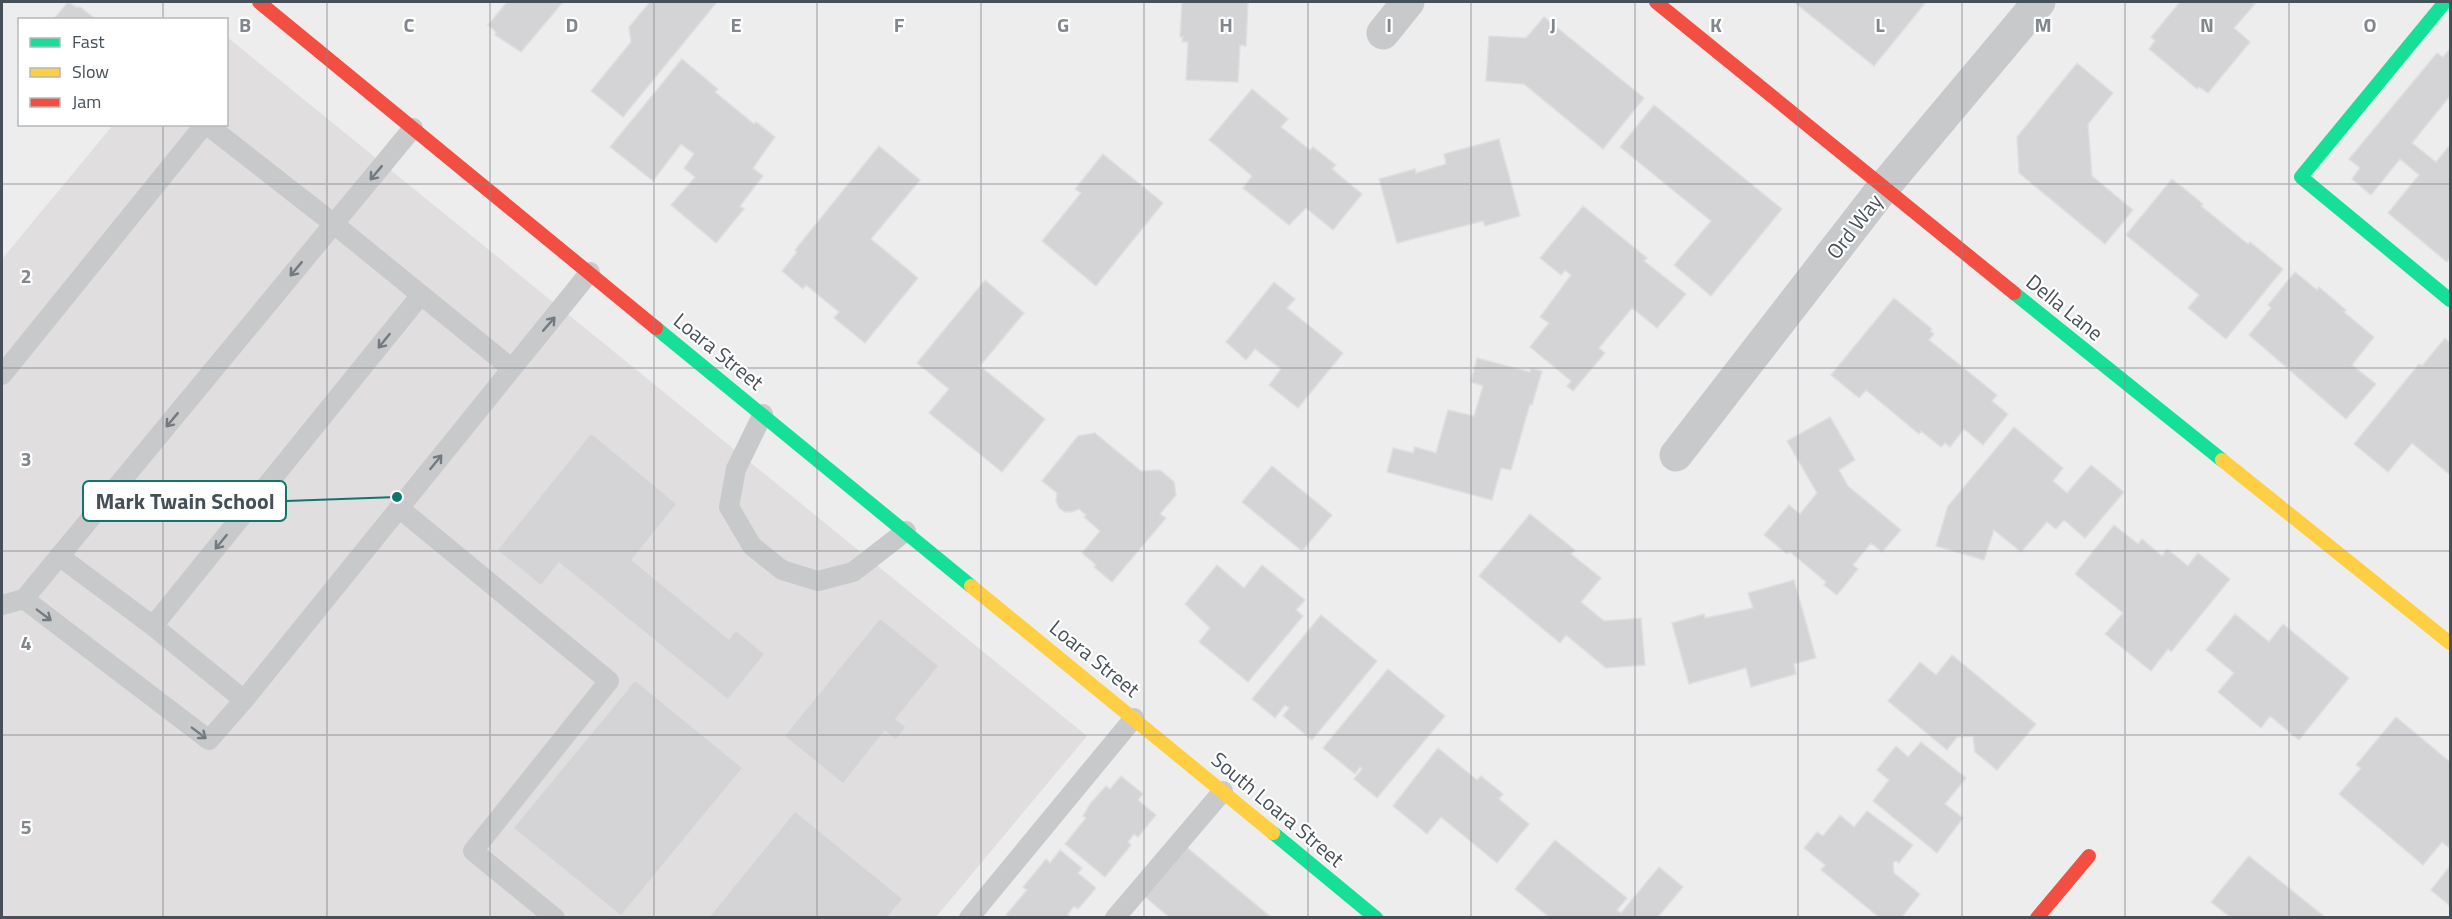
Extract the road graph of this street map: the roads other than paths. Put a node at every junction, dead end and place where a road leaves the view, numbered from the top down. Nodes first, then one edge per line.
1 (259, 2) edge
2 (1408, 2) edge
3 (1656, 2) edge
4 (2039, 2) edge
5 (2445, 2) edge
6 (1383, 33) dead end
7 (203, 126) edge
8 (208, 126) edge
9 (413, 128) junction
10 (1883, 188) junction
11 (334, 224) junction
12 (590, 272) junction
13 (420, 296) junction
14 (2451, 300) edge
15 (511, 368) junction
16 (2, 375) edge
17 (763, 414) junction
18 (1676, 455) dead end
19 (399, 507) junction
20 (906, 531) junction
21 (59, 556) junction
22 (24, 599) junction
23 (2, 605) edge
24 (153, 626) junction
25 (2451, 643) edge
26 (244, 700) junction
27 (1134, 718) junction
28 (1152, 732) joint
29 (1223, 790) junction
30 (2089, 856) dead end
31 (1374, 917) edge
32 (555, 918) edge
33 (969, 918) edge
34 (1115, 918) edge
35 (2037, 918) edge

1 - 9 street, Loara Street
2 - 6 street
3 - 10 street, Della Lane
4 - 10 street, Ord Way
5 - 14 street
7 - 16 lane
8 - 11 lane
9 -> 11 lane
9 - 12 street, Loara Street
10 - 18 street, Ord Way
10 - 25 street, Della Lane
11 - 13 lane
11 -> 21 lane
15 -> 12 lane
12 - 17 street, Loara Street
13 - 15 lane
13 -> 24 lane
19 -> 15 lane
17 - 20 street, Loara Street
17 - 20 lane
19 - 26 lane
19 - 32 lane
20 - 27 street, Loara Street
21 - 22 lane
21 - 24 lane
22 - 23 lane
22 -> 26 lane
24 - 26 lane
27 - 28 street, Loara Street
27 - 33 lane
28 - 29 street, South Loara Street
29 - 31 street, South Loara Street
29 - 34 lane
30 - 35 street

